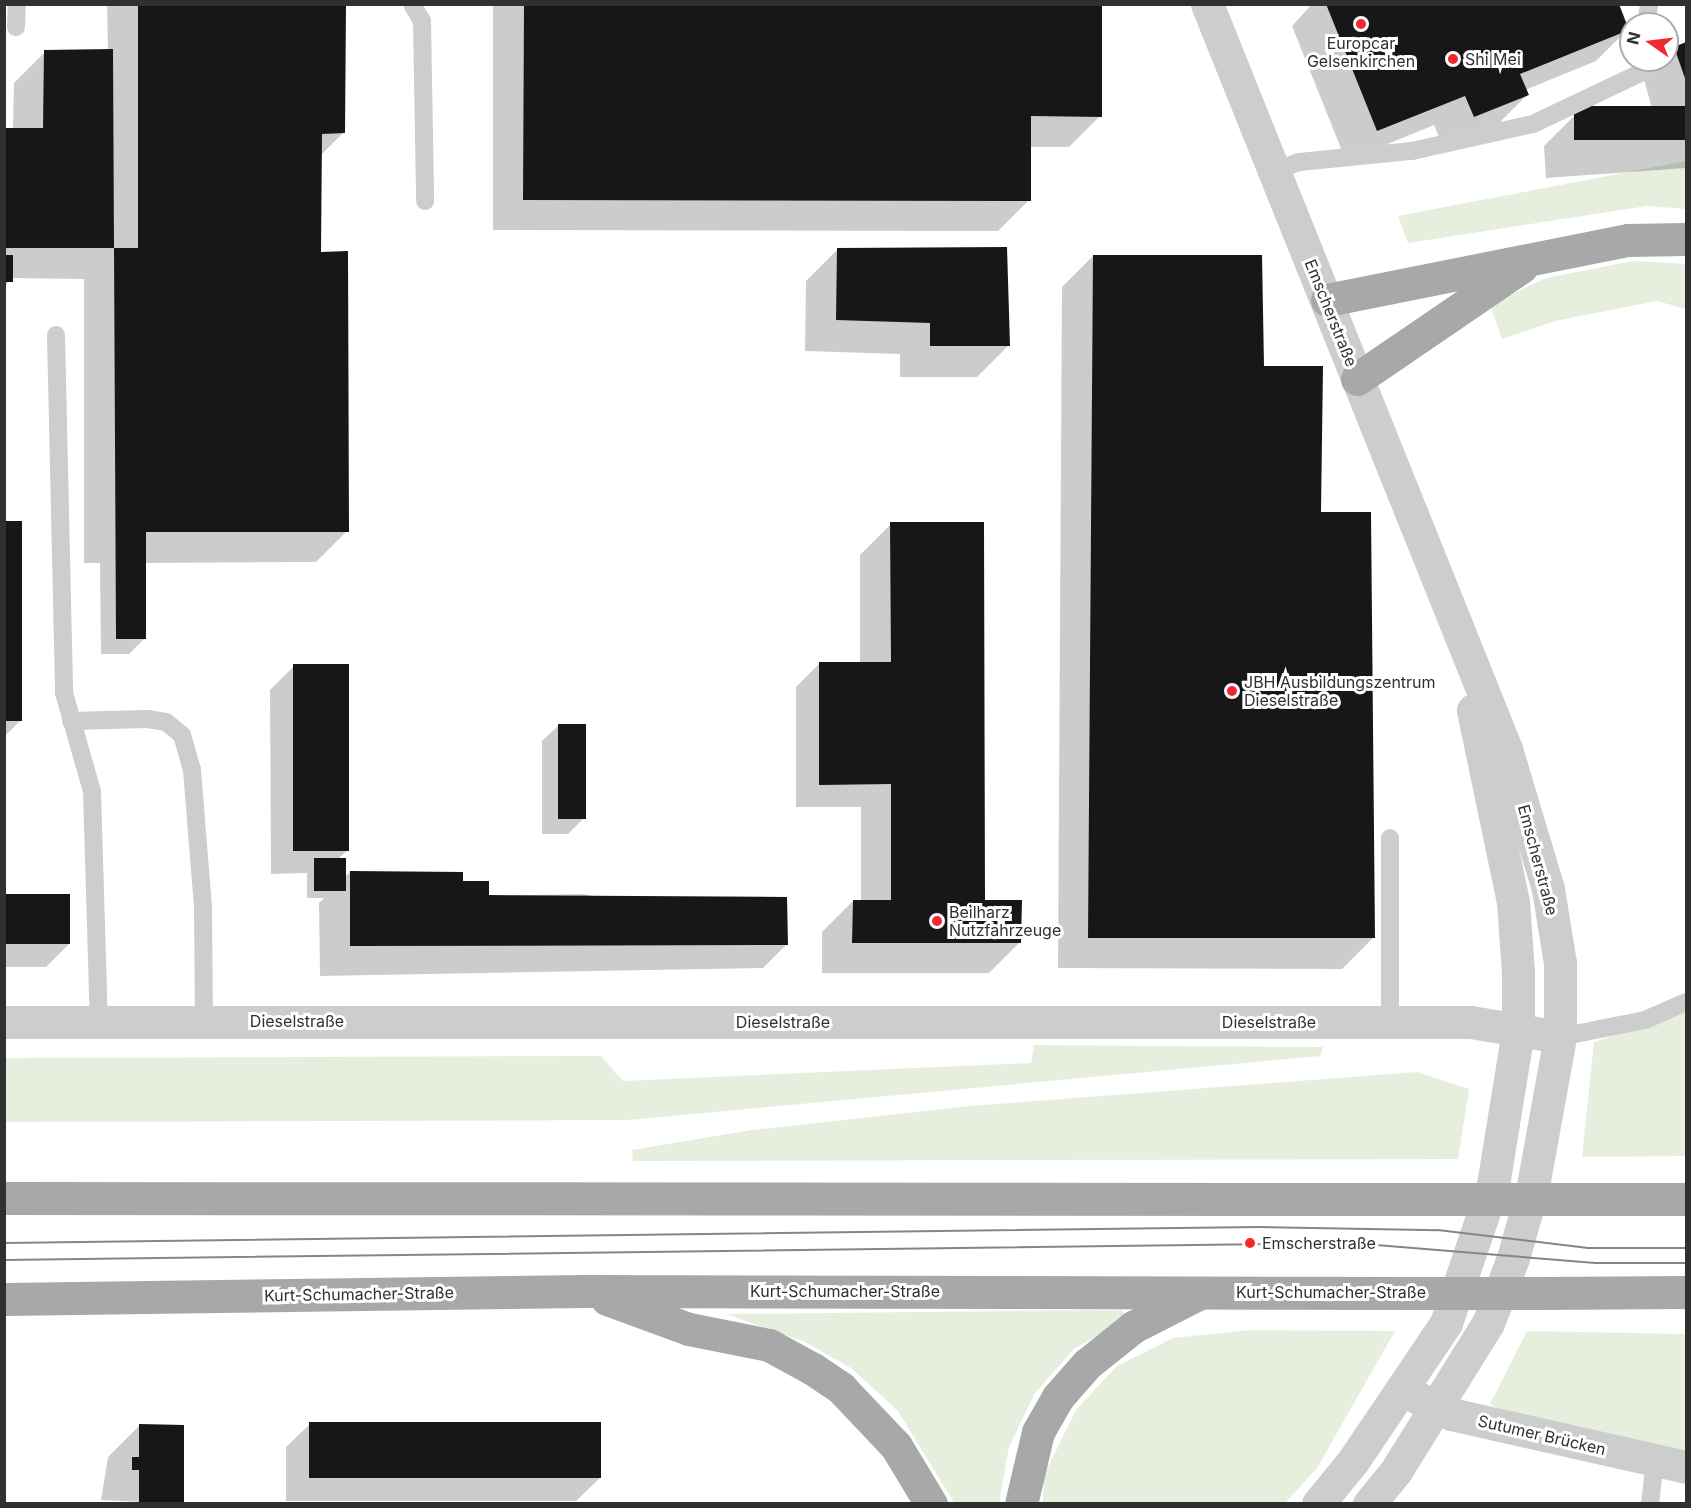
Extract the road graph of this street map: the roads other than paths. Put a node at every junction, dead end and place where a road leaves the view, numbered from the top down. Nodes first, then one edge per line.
1 (17, 4) edge
2 (412, 4) edge
3 (1207, 4) edge
4 (16, 27) dead end
5 (1642, 72) edge
6 (1272, 172) junction
7 (425, 201) dead end
8 (1686, 239) edge
9 (1532, 259) junction
10 (1327, 300) junction
11 (56, 335) dead end
12 (1357, 379) junction
13 (1453, 623) junction
14 (71, 721) junction
15 (1390, 838) dead end
16 (1686, 1002) edge
17 (204, 1021) junction
18 (4, 1022) edge
19 (99, 1022) junction
20 (1390, 1022) junction
21 (1518, 1032) junction
22 (1560, 1037) junction
23 (4, 1198) edge
24 (1686, 1199) edge
25 (586, 1291) junction
26 (1206, 1292) junction
27 (1686, 1292) edge
28 (4, 1299) edge
29 (1402, 1390) junction
30 (1436, 1409) junction
31 (1655, 1460) junction
32 (1686, 1467) edge
33 (931, 1503) edge
34 (1021, 1503) edge
35 (1318, 1503) edge
36 (1369, 1503) edge
37 (1650, 1503) edge

1 - 4 lane
2 - 7 lane
3 - 6 street, Emscherstraße
5 - 6 lane
6 - 10 street, Emscherstraße
8 - 9 main road
9 - 10 main road
9 - 12 main road
10 - 12 street, Emscherstraße
11 - 14 lane
12 - 13 street, Emscherstraße
13 - 21 street, Emscherstraße
13 - 22 street, Emscherstraße
14 - 17 lane
14 - 19 lane
15 - 20 lane
16 - 22 lane
17 - 19 street, Dieselstraße
17 - 20 street, Dieselstraße
18 - 19 street, Dieselstraße
20 - 21 street, Dieselstraße
21 - 22 street, Dieselstraße
21 - 29 street, Emscherstraße
22 - 30 street, Emscherstraße
23 - 24 main road, bridge
25 - 26 main road, Kurt-Schumacher-Straße
25 - 28 main road, Kurt-Schumacher-Straße
25 - 33 main road
26 - 27 main road, Kurt-Schumacher-Straße, bridge
26 - 34 main road
29 - 30 street, Sutumer Brücken
29 - 35 street, Emscherstraße
30 - 31 street, Sutumer Brücken
30 - 36 street, Emscherstraße
31 - 32 street, Sutumer Brücken
31 - 37 lane

